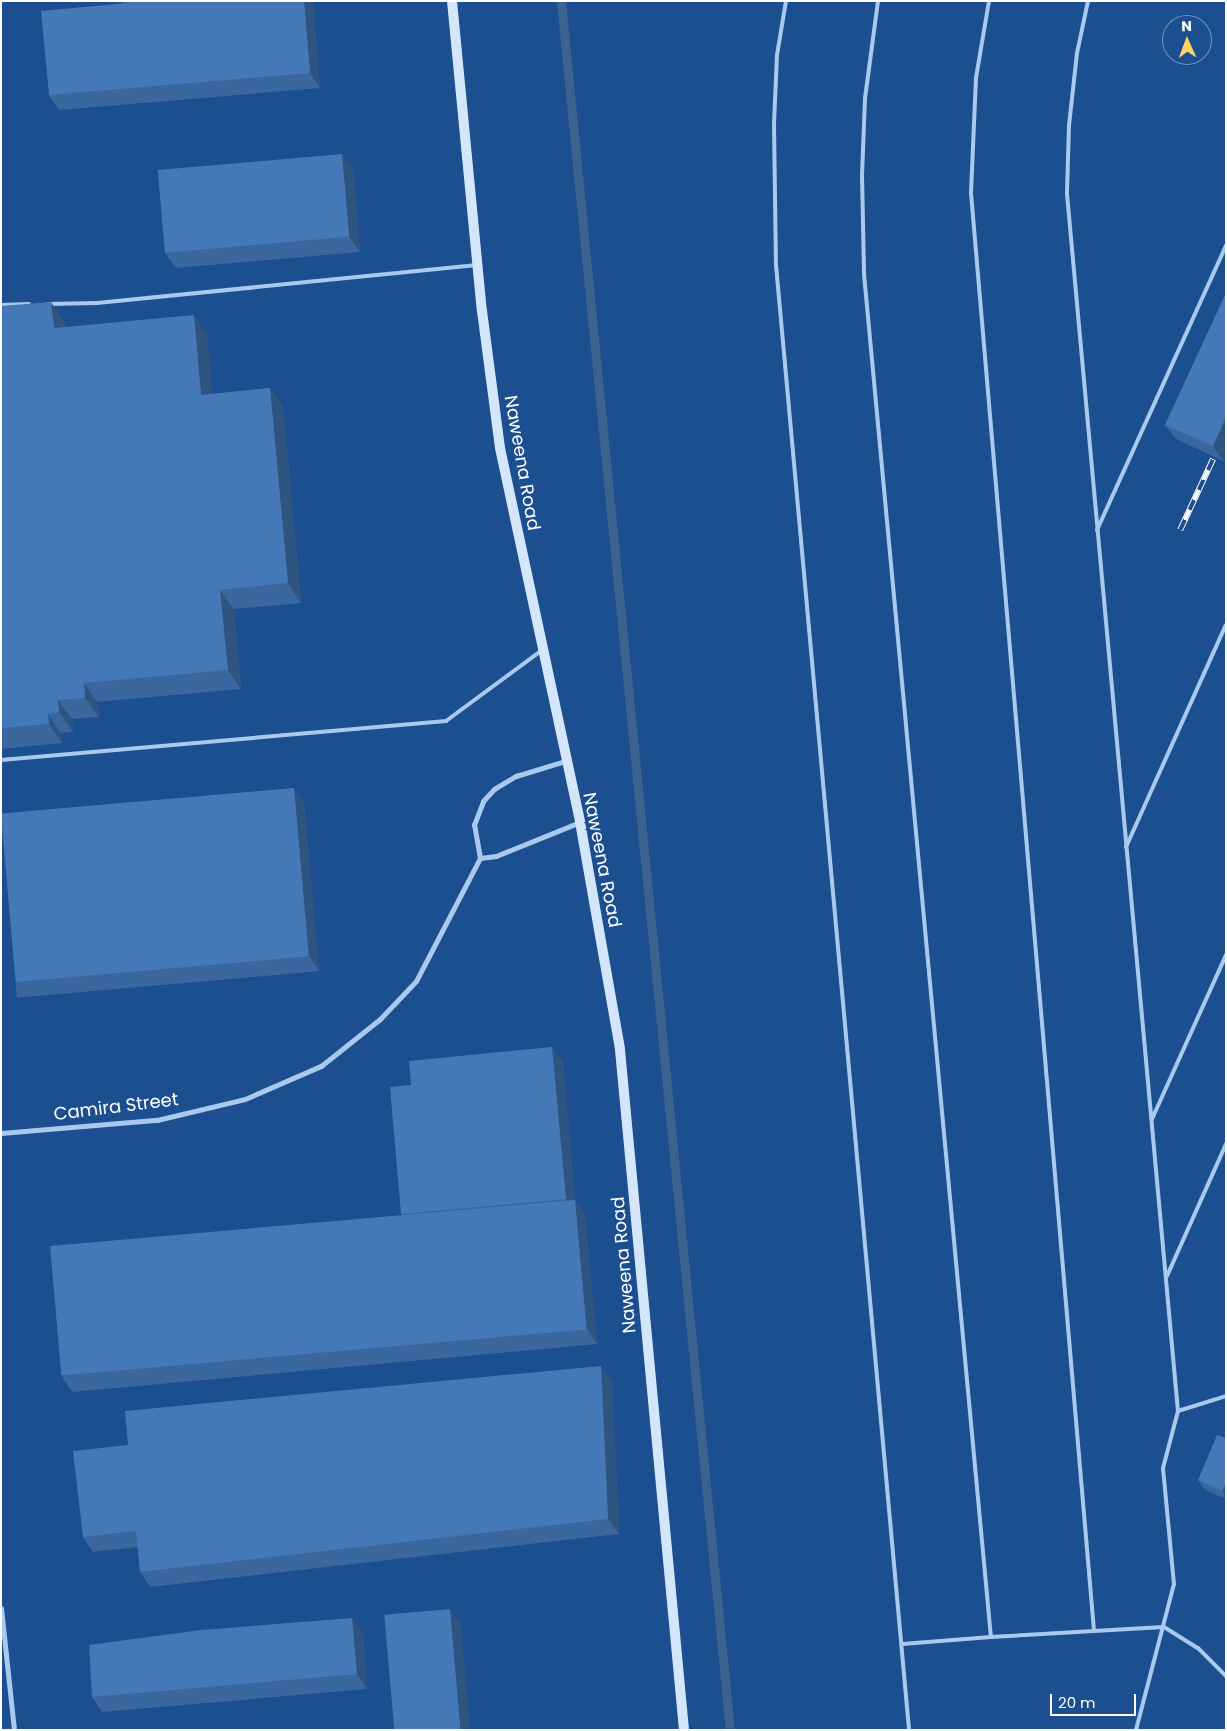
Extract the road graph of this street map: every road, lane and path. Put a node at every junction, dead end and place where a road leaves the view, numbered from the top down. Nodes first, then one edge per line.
1 (452, 1) edge
2 (786, 1) edge
3 (878, 1) edge
4 (989, 1) edge
5 (1088, 1) edge
6 (1226, 246) edge
7 (479, 265) junction
8 (1, 305) edge
9 (1096, 532) junction
10 (1226, 625) edge
11 (541, 652) junction
12 (1, 760) edge
13 (565, 761) junction
14 (580, 822) junction
15 (1126, 847) junction
16 (480, 858) junction
17 (1226, 955) edge
18 (1151, 1121) junction
19 (1, 1133) edge
20 (1226, 1144) edge
21 (1166, 1278) junction
22 (1226, 1396) edge
23 (1178, 1411) junction
24 (1, 1608) edge
25 (1164, 1627) junction
26 (1094, 1630) junction
27 (991, 1637) junction
28 (902, 1644) junction
29 (1226, 1676) edge
30 (14, 1730) edge
31 (684, 1730) edge
32 (910, 1730) edge
33 (1136, 1730) edge

1 - 7 street, Naweena Road
2 - 28 lane
3 - 27 lane
4 - 26 lane
5 - 9 lane
6 - 9 lane
7 - 8 lane
7 - 11 street, Naweena Road
9 - 15 lane
10 - 15 lane
11 - 12 lane
11 - 13 street, Naweena Road
13 - 14 street, Naweena Road
13 - 16 street
14 - 16 street
14 - 31 street, Naweena Road
15 - 18 lane
16 - 19 street, Camira Street
17 - 18 lane
18 - 21 lane
20 - 21 lane
21 - 23 lane
22 - 23 lane
23 - 25 lane
24 - 30 street
25 - 26 lane
25 - 29 lane
25 - 33 lane
26 - 27 lane
27 - 28 lane
28 - 32 lane

